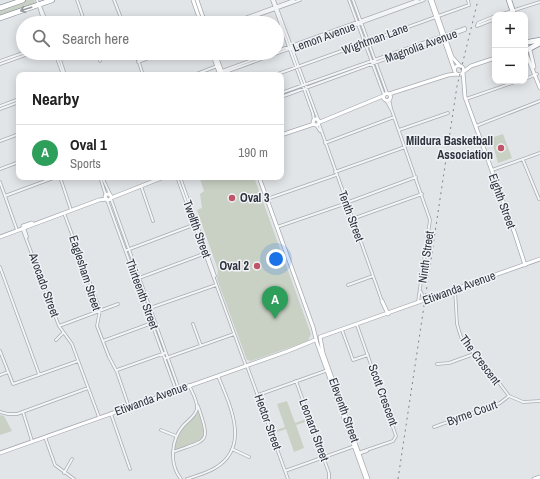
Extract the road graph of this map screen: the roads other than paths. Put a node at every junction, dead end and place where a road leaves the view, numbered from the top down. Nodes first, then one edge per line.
1 (23, 0) edge
2 (52, 0) edge
3 (77, 0) edge
4 (114, 0) edge
5 (193, 0) edge
6 (197, 0) edge
7 (273, 0) edge
8 (294, 0) edge
9 (300, 0) edge
10 (349, 0) edge
11 (353, 0) edge
12 (418, 0) edge
13 (424, 0) edge
14 (431, 0) edge
15 (468, 0) edge
16 (509, 0) edge
17 (38, 2) edge
18 (539, 2) edge
19 (540, 7) edge
20 (0, 8) edge
21 (276, 8) junction
22 (514, 12) edge
23 (516, 12) edge
24 (43, 16) edge
25 (83, 16) edge
26 (120, 16) edge
27 (199, 16) edge
28 (202, 16) edge
29 (252, 16) edge
30 (255, 16) edge
31 (279, 16) edge
32 (436, 16) junction
33 (0, 18) edge
34 (491, 19) joint
35 (360, 22) junction
36 (284, 30) edge
37 (461, 30) dead end
38 (444, 36) junction
39 (528, 41) edge
40 (540, 41) edge
41 (367, 42) junction
42 (290, 47) junction
43 (284, 49) edge
44 (284, 49) edge
45 (528, 50) edge
46 (450, 54) junction
47 (16, 56) edge
48 (16, 58) edge
49 (492, 59) edge
50 (59, 60) edge
51 (143, 60) edge
52 (215, 60) edge
53 (217, 60) edge
54 (254, 60) edge
55 (256, 60) edge
56 (138, 62) joint
57 (374, 62) junction
58 (0, 63) edge
59 (217, 66) junction
60 (461, 66) junction
61 (471, 66) junction
62 (297, 67) junction
63 (454, 69) junction
64 (63, 72) edge
65 (142, 72) edge
66 (200, 72) edge
67 (220, 72) edge
68 (221, 72) edge
69 (224, 72) edge
70 (224, 72) edge
71 (283, 72) edge
72 (463, 72) junction
73 (457, 74) junction
74 (536, 74) junction
75 (448, 75) junction
76 (528, 77) edge
77 (464, 82) junction
78 (540, 82) edge
79 (510, 84) edge
80 (304, 87) junction
81 (540, 88) edge
82 (284, 94) edge
83 (387, 97) junction
84 (466, 100) junction
85 (16, 102) edge
86 (540, 102) edge
87 (0, 108) edge
88 (448, 112) dead end
89 (394, 117) junction
90 (317, 122) junction
91 (475, 125) junction
92 (399, 130) junction
93 (284, 134) edge
94 (16, 135) edge
95 (0, 141) edge
96 (324, 142) junction
97 (405, 147) junction
98 (540, 153) edge
99 (523, 160) junction
100 (16, 163) edge
101 (0, 169) edge
102 (492, 171) junction
103 (336, 173) junction
104 (416, 177) junction
105 (48, 180) edge
106 (61, 180) edge
107 (102, 180) edge
108 (155, 180) edge
109 (180, 180) edge
110 (260, 180) edge
111 (0, 182) edge
112 (141, 185) junction
113 (422, 194) junction
114 (5, 196) junction
115 (108, 197) junction
116 (267, 199) junction
117 (539, 199) edge
118 (346, 203) junction
119 (72, 210) junction
120 (65, 212) junction
121 (352, 219) junction
122 (154, 220) dead end
123 (196, 224) junction
124 (23, 227) junction
125 (277, 228) junction
126 (17, 229) junction
127 (0, 236) edge
128 (127, 249) junction
129 (206, 253) junction
130 (540, 259) edge
131 (526, 264) junction
132 (0, 267) edge
133 (373, 276) junction
134 (138, 278) junction
135 (216, 285) junction
136 (348, 285) dead end
137 (421, 289) junction
138 (455, 290) junction
139 (428, 299) junction
140 (382, 301) joint
141 (418, 303) junction
142 (118, 304) dead end
143 (148, 307) junction
144 (100, 310) junction
145 (387, 314) junction
146 (154, 323) junction
147 (193, 324) dead end
148 (358, 325) junction
149 (59, 326) junction
150 (313, 327) junction
151 (342, 330) junction
152 (63, 332) junction
153 (234, 334) junction
154 (320, 339) junction
155 (56, 340) dead end
156 (103, 341) junction
157 (316, 341) junction
158 (201, 346) junction
159 (0, 351) edge
160 (164, 353) junction
161 (475, 354) junction
162 (368, 355) junction
163 (167, 359) junction
164 (78, 361) junction
165 (437, 364) dead end
166 (247, 366) junction
167 (117, 370) junction
168 (328, 370) junction
169 (8, 372) junction
170 (39, 374) junction
171 (0, 375) edge
172 (218, 375) junction
173 (296, 381) junction
174 (190, 385) junction
175 (88, 388) junction
176 (177, 389) junction
177 (258, 395) junction
178 (509, 396) junction
179 (540, 401) edge
180 (196, 403) junction
181 (130, 406) junction
182 (0, 412) edge
183 (23, 412) junction
184 (110, 413) junction
185 (99, 418) junction
186 (434, 427) dead end
187 (161, 430) dead end
188 (176, 436) junction
189 (44, 437) junction
190 (33, 441) junction
191 (355, 446) junction
192 (232, 450) junction
193 (173, 452) junction
194 (0, 453) edge
195 (358, 454) junction
196 (248, 457) dead end
197 (324, 457) junction
198 (72, 459) dead end
199 (130, 469) dead end
200 (285, 471) junction
201 (64, 473) junction
202 (540, 477) edge
203 (74, 479) edge
204 (181, 479) edge
205 (187, 479) edge
206 (288, 479) edge
207 (329, 479) edge
208 (367, 479) edge
209 (534, 479) edge

1 - 20 highway
2 - 17 highway
3 - 25 street
4 - 26 street
5 - 27 street
6 - 28 street
7 - 21 street, Tenth Street
8 - 21 street
9 - 21 street
10 - 35 street, Ninth Street
11 - 35 street, Ninth Street
12 - 35 street, Lemon Avenue
13 - 35 street, Lemon Avenue
14 - 32 street
15 - 32 street, Wightman Lane
16 - 22 highway
17 - 24 street
17 -> 33 highway
18 - 19 street
18 - 23 street
21 - 29 street
21 - 30 street
21 - 31 street, Tenth Street
32 - 38 street
32 - 41 street, Wightman Lane
34 - 34 street
35 - 41 street, Ninth Street
35 - 42 street, Lemon Avenue
36 - 42 street, Tenth Street
37 - 38 street, Magnolia Avenue
38 - 46 street
38 - 57 street, Magnolia Avenue
39 - 40 highway
40 - 45 highway
41 - 57 street, Ninth Street
41 - 62 street, Wightman Lane
42 - 43 street, Lemon Avenue
42 - 44 street, Lemon Avenue
42 - 62 street, Tenth Street
45 - 74 street
46 - 60 street
46 - 63 street
47 - 58 street
48 - 58 street
49 - 61 street
50 - 64 street
51 - 56 street
52 - 59 street
53 - 68 street
54 - 70 street
55 - 69 street, Lemon Avenue
56 - 65 street
57 - 80 street, Magnolia Avenue
57 - 83 street, Ninth Street
59 - 66 street
59 - 67 street
60 - 61 street
60 - 63 street
60 - 72 street, Eighth Street
61 - 72 street
62 - 71 street, Wightman Lane
62 - 80 street, Tenth Street
63 - 73 street
63 - 75 street
72 - 73 street
72 - 77 street, Eighth Street
73 - 75 street
73 - 77 street
74 - 76 street
74 - 78 street
74 - 81 street
75 - 83 street
77 - 84 street, Eighth Street
79 - 84 street
80 - 82 street, Magnolia Avenue
80 - 90 street, Tenth Street
80 - 90 street, Tenth Street
83 - 89 street, Ninth Street
83 - 90 street
84 - 91 street, Eighth Street
85 - 87 street
86 - 91 street
88 - 92 street
89 - 92 street, Ninth Street
89 - 96 street
90 - 93 street
90 - 96 street, Tenth Street
91 - 102 street, Eighth Street
92 - 97 street, Ninth Street
94 - 95 street
96 - 103 street, Tenth Street
97 - 103 street
97 - 104 street, Ninth Street
98 - 99 street
99 - 102 street
99 - 117 street
100 - 101 street
102 - 131 street, Eighth Street
103 - 116 street
103 - 118 street, Tenth Street
104 - 113 street, Ninth Street
104 - 118 street
105 - 114 street
106 - 119 street
107 - 115 street, Thirteenth Street
108 - 112 street
109 - 123 street, Twelfth Street
110 - 116 street, Eleventh Street
111 - 114 street
112 - 115 street
112 - 122 street
113 - 121 street
113 - 137 street, Ninth Street
114 - 126 street
115 - 119 street
115 - 128 street, Thirteenth Street
116 - 125 street, Eleventh Street
118 - 121 street, Tenth Street
118 - 125 street
119 - 120 street
120 - 124 street
120 - 144 street, Eaglesham Street
121 - 133 street, Tenth Street
123 - 128 street
123 - 129 street, Twelfth Street
124 - 126 street
124 - 149 street, Avocado Street
125 - 150 street, Eleventh Street
126 - 127 street
128 - 134 street, Thirteenth Street
129 - 134 street
129 - 135 street, Twelfth Street
130 - 131 street, Etiwanda Avenue
131 - 138 street, Etiwanda Avenue
132 - 170 street
133 - 136 street
133 - 140 street, Tenth Street
134 - 143 street, Thirteenth Street
135 - 143 street
135 - 153 street, Twelfth Street
137 - 139 street, Ninth Street
137 - 141 street, Ninth Street
138 - 139 street, Etiwanda Avenue
138 - 161 street, The Crescent
139 - 141 street, Etiwanda Avenue
140 - 145 street, Tenth Street
141 - 145 street, Etiwanda Avenue
142 - 144 street
143 - 146 street, Thirteenth Street
144 - 149 street
144 - 156 street, Eaglesham Street
145 - 148 street, Etiwanda Avenue
146 - 156 street
146 - 160 street, Thirteenth Street
147 - 158 street
148 - 151 street, Etiwanda Avenue
148 - 162 street, Scott Crescent
149 - 152 street, Avocado Street
150 - 154 street, Eleventh Street
150 - 157 street, Eleventh Street
151 - 154 street, Etiwanda Avenue
151 - 162 street
152 - 155 street, Avocado Street
152 - 164 street, Avocado Street
153 - 158 street
153 - 166 street, Twelfth Street
154 - 157 street
154 - 157 street, Etiwanda Avenue
154 - 168 street, Eleventh Street
156 - 167 street
157 - 166 street, Etiwanda Avenue
157 - 168 street, Eleventh Street
158 - 163 street
159 - 169 street
160 - 163 street, Thirteenth Street
160 - 167 street
161 - 165 street
161 - 178 street, The Crescent
162 - 195 street, Scott Crescent
163 - 176 street, Thirteenth Street
164 - 170 street
164 - 175 street, Avocado Street
166 - 172 street, Etiwanda Avenue
166 - 177 street, Hector Street
167 - 181 street
168 - 173 street
168 - 191 street, Eleventh Street
169 - 170 street
169 - 171 street
172 - 174 street, Etiwanda Avenue
172 - 192 street
173 - 177 street
173 - 197 street, Leonard Street
174 - 176 street, Etiwanda Avenue
174 - 180 street
175 - 183 street
175 - 185 street, Avocado Street
176 - 181 street, Etiwanda Avenue
177 - 200 street, Hector Street
178 - 179 street, The Crescent
178 - 186 street, Byrne Court
180 - 188 street
180 - 193 street
181 - 184 street, Etiwanda Avenue
182 - 183 street
183 - 190 street
184 - 185 street, Etiwanda Avenue
184 - 199 street
185 - 189 street, Etiwanda Avenue
187 - 188 street
188 - 193 street
189 - 190 street, Etiwanda Avenue
189 - 201 street
190 - 194 street, Etiwanda Avenue
191 - 195 street, Eleventh Street
191 - 197 street
192 - 196 street
192 - 205 street
193 - 204 street
195 - 208 street, Eleventh Street
197 - 200 street
197 - 207 street, Leonard Street
198 - 201 street
200 - 206 street, Hector Street
201 - 203 street
202 - 209 street

